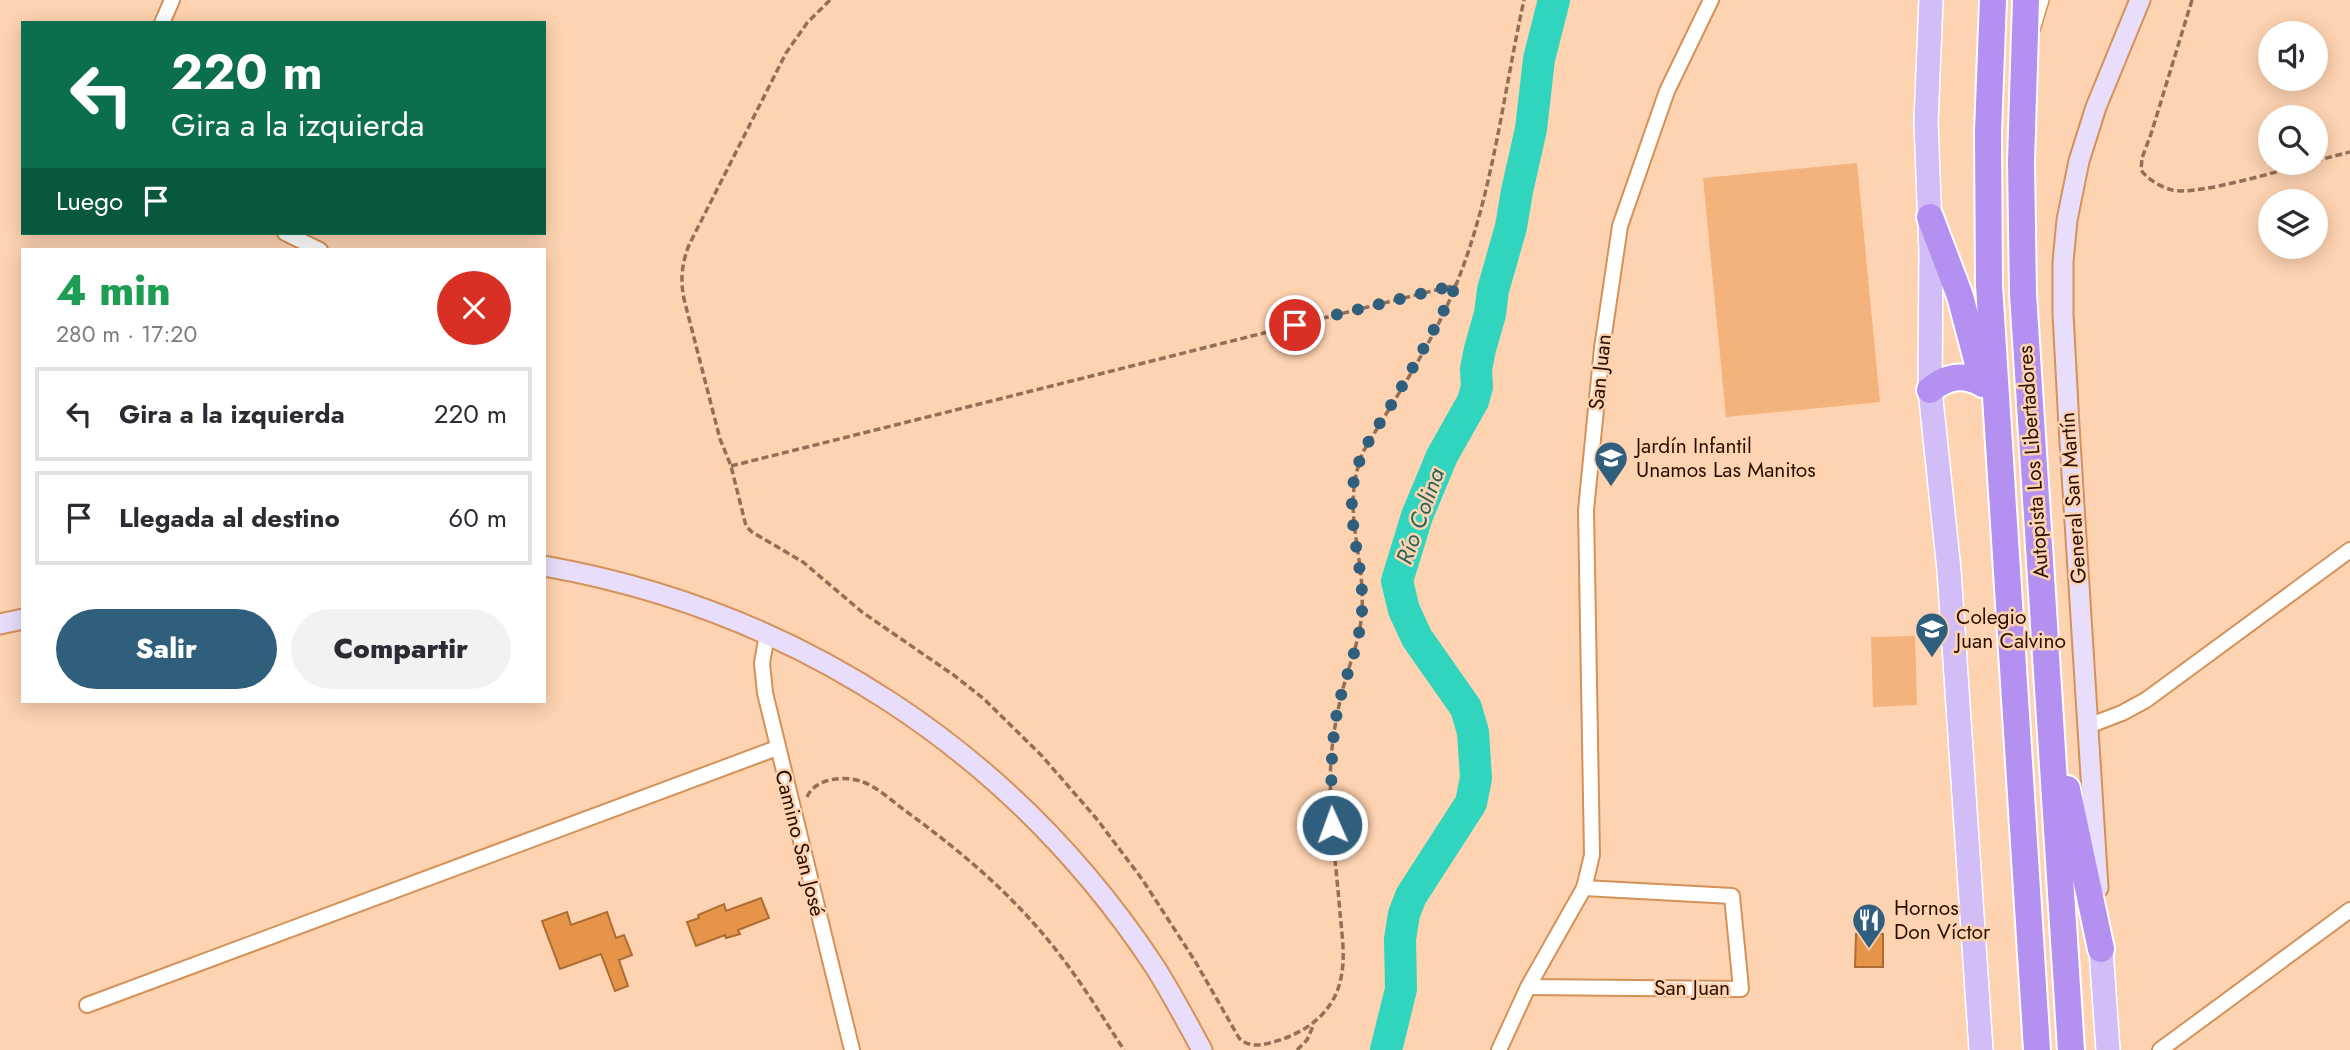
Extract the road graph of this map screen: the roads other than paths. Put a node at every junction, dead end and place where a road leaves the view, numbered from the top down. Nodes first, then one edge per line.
1 (172, 0) edge
2 (1711, 0) edge
3 (1931, 0) edge
4 (1993, 0) edge
5 (2026, 0) edge
6 (2045, 0) edge
7 (2140, 0) edge
8 (163, 21) edge
9 (2022, 99) junction
10 (1930, 217) junction
11 (289, 235) edge
12 (316, 248) edge
13 (1983, 384) junction
14 (1930, 390) junction
15 (1999, 452) junction
16 (2350, 550) edge
17 (546, 566) edge
18 (21, 619) edge
19 (0, 624) edge
20 (767, 634) junction
21 (2048, 701) junction
22 (2088, 726) junction
23 (777, 748) junction
24 (1584, 888) junction
25 (2350, 910) edge
26 (2101, 948) junction
27 (1528, 987) junction
28 (87, 1005) dead end
29 (852, 1050) edge
30 (1202, 1050) edge
31 (1499, 1050) edge
32 (1981, 1050) edge
33 (2037, 1050) edge
34 (2071, 1050) edge
35 (2108, 1050) edge
36 (2160, 1050) edge

1 - 8 street
2 - 24 street, San Juan
3 - 10 main road
4 - 15 highway, Autopista Los Libertadores
5 - 9 highway, Autopista Los Libertadores
6 - 9 lane
7 - 22 street, General San Martín
9 - 21 highway, Autopista Los Libertadores
10 - 13 highway
10 - 14 main road
11 - 12 street
13 - 14 highway
13 - 15 highway
14 - 32 main road
15 - 33 highway, Autopista Los Libertadores
16 - 22 street
17 - 20 street
18 - 19 street
20 - 23 street, Camino San José
20 - 30 street
21 - 26 highway
21 - 34 highway, Autopista Los Libertadores
22 - 26 street, General San Martín
23 - 28 street
23 - 29 street, Camino San José
24 - 27 street, San Juan
24 - 27 street, San Juan
25 - 36 street
26 - 35 main road, General San Martín
27 - 31 street, San Juan

